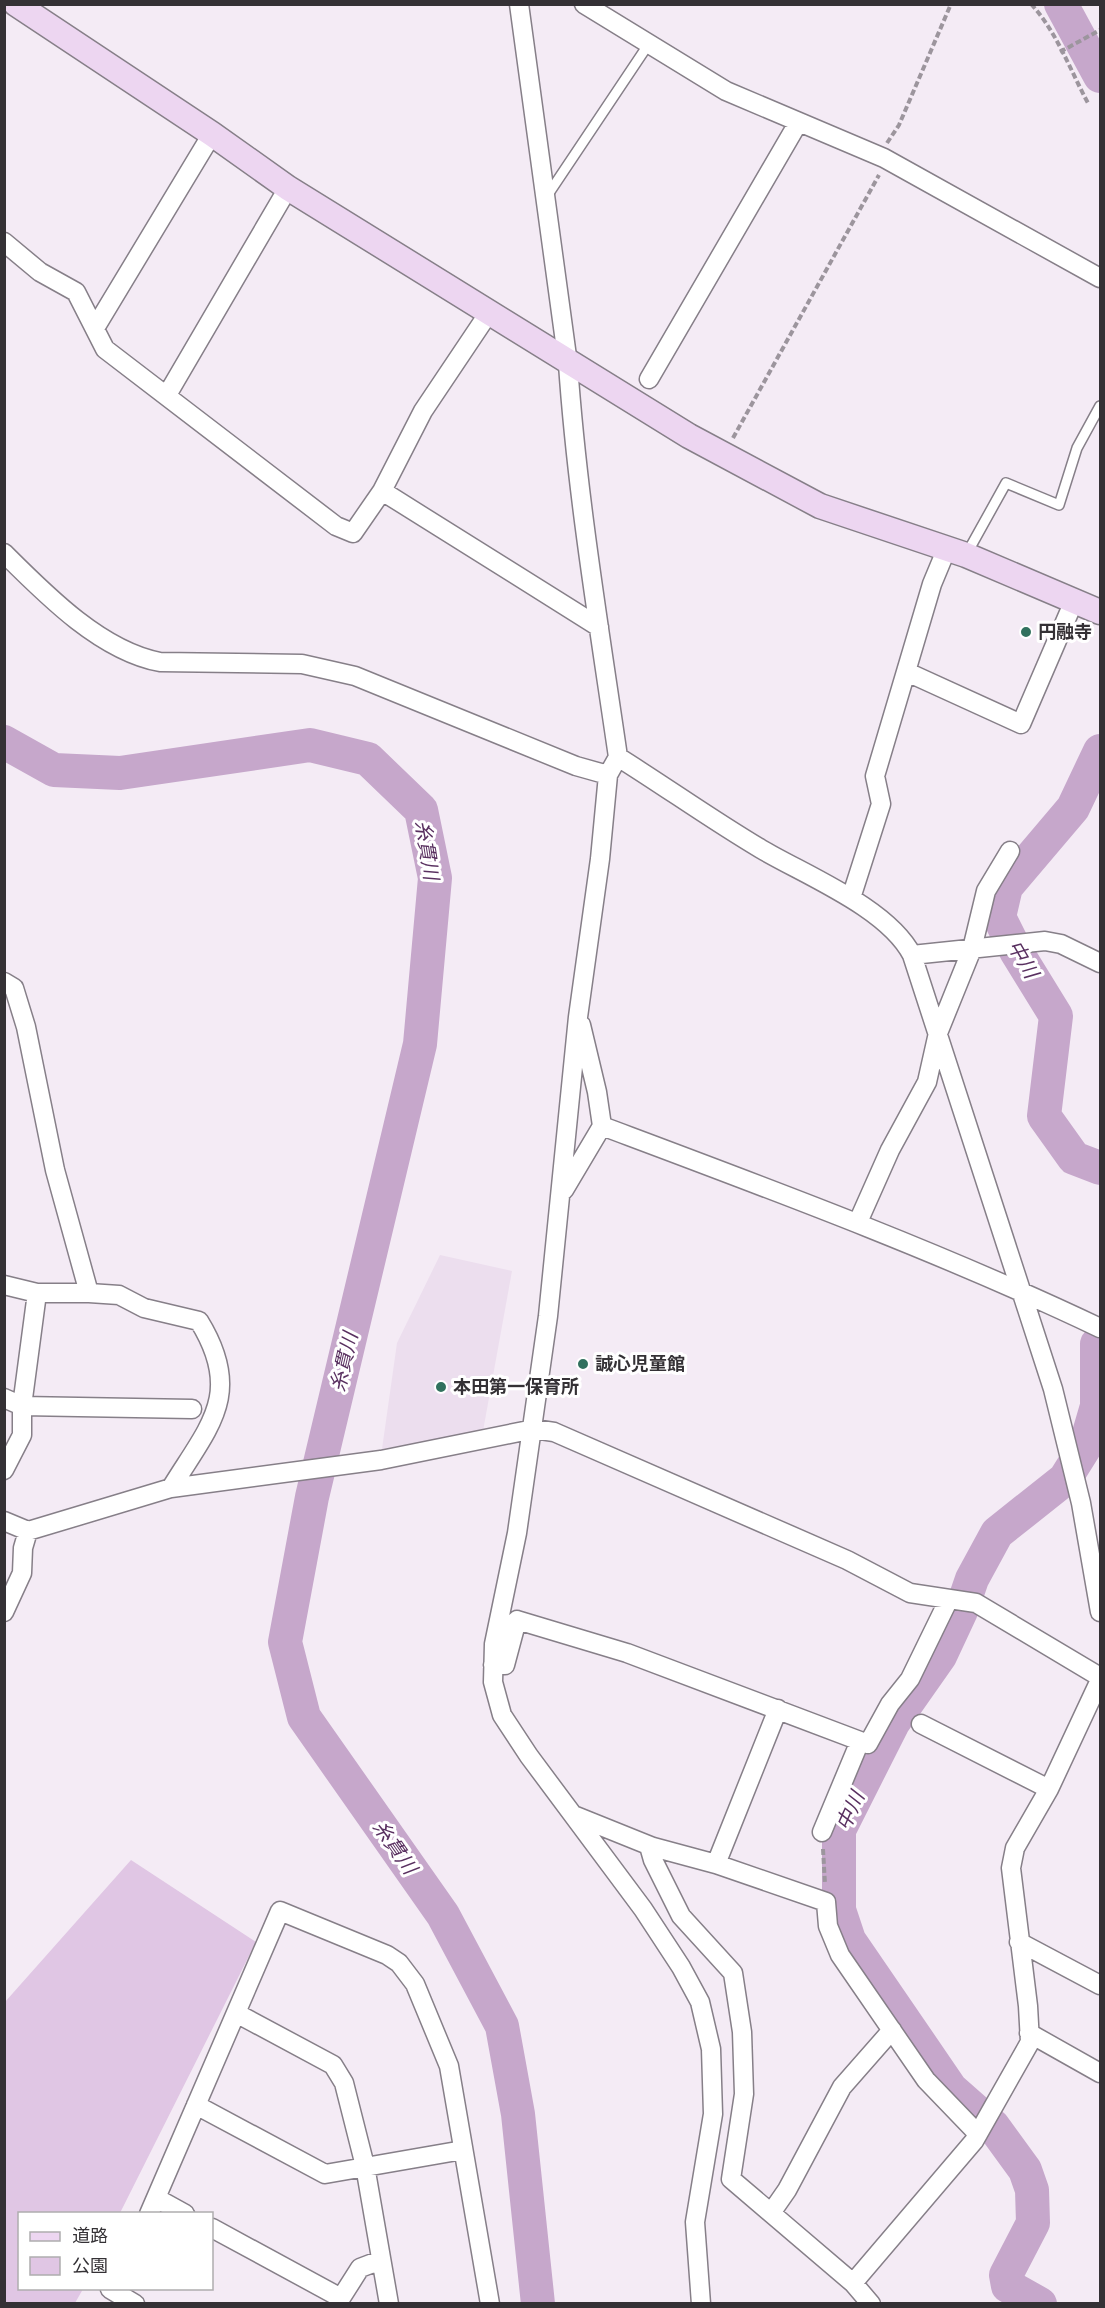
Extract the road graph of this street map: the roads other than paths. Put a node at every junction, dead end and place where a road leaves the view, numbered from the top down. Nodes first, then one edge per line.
1 (16, 4) edge
2 (519, 4) edge
3 (584, 4) edge
4 (648, 45) junction
5 (798, 123) junction
6 (212, 134) junction
7 (288, 188) junction
8 (544, 201) junction
9 (4, 242) edge
10 (1101, 278) edge
11 (488, 314) junction
12 (96, 328) junction
13 (568, 364) junction
14 (649, 379) dead end
15 (167, 395) junction
16 (1101, 406) edge
17 (382, 491) junction
18 (956, 551) junction
19 (4, 553) edge
20 (1074, 601) junction
21 (1101, 612) edge
22 (599, 627) junction
23 (907, 672) junction
24 (618, 757) junction
25 (608, 775) junction
26 (1010, 851) dead end
27 (850, 898) junction
28 (972, 949) junction
29 (912, 955) junction
30 (1101, 963) edge
31 (4, 982) edge
32 (578, 1017) junction
33 (938, 1033) junction
34 (602, 1126) junction
35 (560, 1197) junction
36 (858, 1222) junction
37 (4, 1285) edge
38 (1022, 1291) junction
39 (37, 1293) junction
40 (88, 1293) junction
41 (1101, 1328) edge
42 (4, 1398) edge
43 (22, 1406) junction
44 (192, 1409) dead end
45 (534, 1429) junction
46 (4, 1470) edge
47 (171, 1488) junction
48 (4, 1521) edge
49 (28, 1531) junction
50 (950, 1599) junction
51 (4, 1612) edge
52 (1101, 1612) edge
53 (493, 1665) junction
54 (1101, 1679) edge
55 (778, 1709) junction
56 (921, 1724) dead end
57 (860, 1741) junction
58 (1049, 1789) junction
59 (575, 1815) junction
60 (822, 1832) road end
61 (649, 1846) junction
62 (716, 1863) junction
63 (1019, 1942) junction
64 (1101, 1985) edge
65 (236, 2013) junction
66 (892, 2030) junction
67 (1029, 2033) junction
68 (1101, 2073) edge
69 (196, 2105) junction
70 (978, 2134) junction
71 (464, 2150) junction
72 (365, 2166) junction
73 (153, 2206) edge
74 (177, 2212) edge
75 (771, 2213) junction
76 (213, 2229) edge
77 (381, 2260) junction
78 (854, 2283) junction
79 (109, 2290) edge
80 (112, 2290) edge
81 (99, 2304) edge
82 (135, 2304) edge
83 (389, 2304) edge
84 (490, 2304) edge
85 (701, 2304) edge
86 (871, 2304) edge

1 - 6 street
2 - 8 street
3 - 4 street
4 - 5 street
4 - 8 lane
5 - 10 street
5 - 14 street
6 - 7 street
6 - 12 street
7 - 11 street
7 - 15 street
8 - 13 street
9 - 12 street
11 - 13 street
11 - 17 street
12 - 15 street
13 - 18 street
13 - 22 street
15 - 17 street
16 - 18 lane
17 - 22 street
18 - 20 street
18 - 23 street
19 - 25 street
20 - 21 street
20 - 23 street
22 - 24 street
23 - 27 street
24 - 25 street
24 - 27 street
25 - 32 street
26 - 28 street
27 - 29 street
28 - 29 street
28 - 30 street
28 - 33 street
29 - 33 street
31 - 40 street
32 - 34 street
32 - 35 street
33 - 36 street
33 - 38 street
34 - 35 street
34 - 36 street
35 - 45 street
36 - 38 street
37 - 39 street
38 - 41 street
38 - 52 street
39 - 40 street
39 - 43 street
40 - 47 street
42 - 43 street
43 - 44 street
43 - 46 street
45 - 47 street
45 - 50 street
45 - 53 street
47 - 49 street
48 - 49 street
49 - 51 street
50 - 54 street
50 - 57 street
53 - 55 street
53 - 59 street
54 - 58 street
55 - 57 street
55 - 62 street
56 - 58 street
57 - 60 street
58 - 63 street
59 - 61 street
59 - 85 street
61 - 62 street
61 - 75 street
62 - 66 street
63 - 64 street
63 - 67 street
65 - 69 street
65 - 71 street
65 - 72 street
66 - 70 street
66 - 75 street
67 - 68 street
67 - 70 street
69 - 72 street
69 - 73 street
70 - 78 street
71 - 72 street
71 - 84 street
72 - 77 street
73 - 74 street
75 - 78 street
76 - 77 street
77 - 83 street
78 - 86 street
79 - 81 street
80 - 82 street

